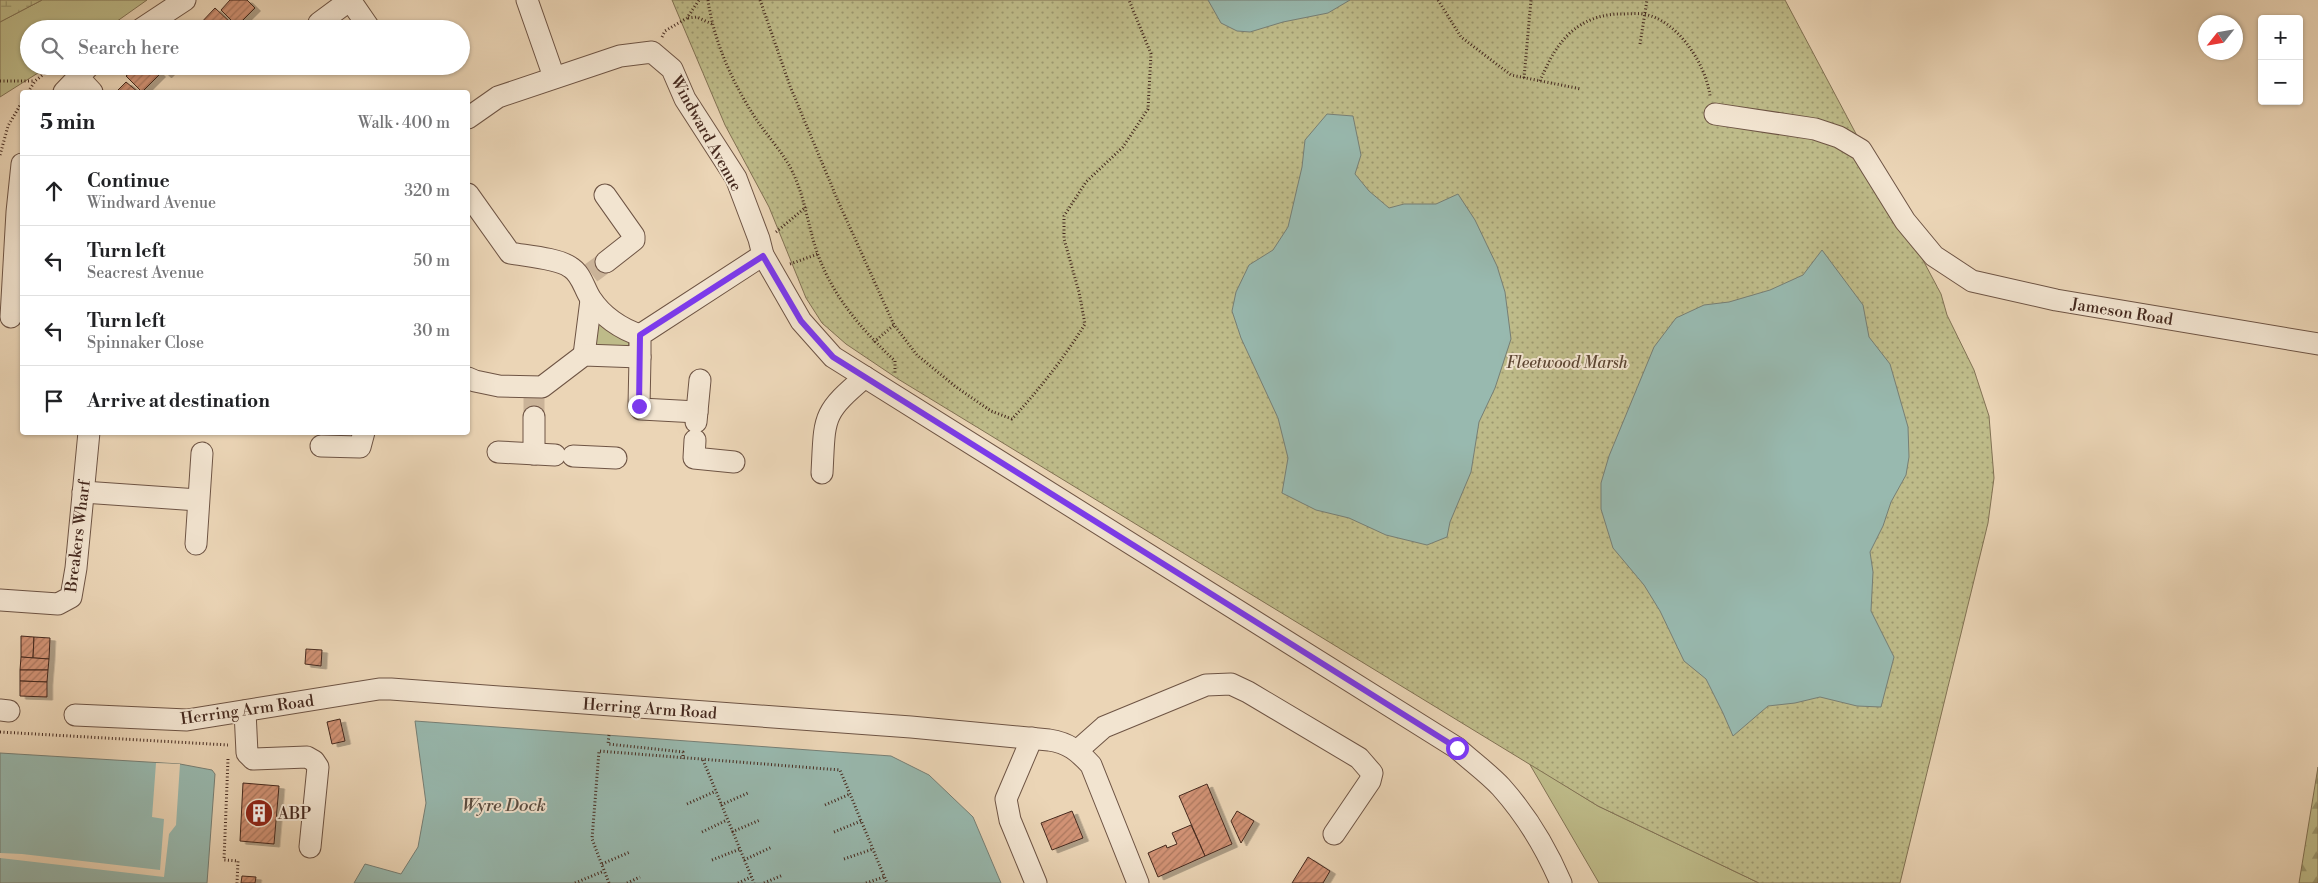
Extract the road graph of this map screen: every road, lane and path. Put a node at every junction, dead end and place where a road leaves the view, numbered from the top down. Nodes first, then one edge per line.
1 (185, 0) edge
2 (350, 0) edge
3 (527, 0) edge
4 (699, 0) edge
5 (708, 0) edge
6 (760, 0) edge
7 (1129, 0) edge
8 (1438, 0) edge
9 (1530, 0) edge
10 (1647, 0) edge
11 (1645, 14) junction
12 (687, 18) junction
13 (155, 20) edge
14 (323, 20) edge
15 (364, 20) edge
16 (714, 25) junction
17 (1640, 44) dead end
18 (652, 52) junction
19 (43, 75) edge
20 (554, 77) junction
21 (1524, 78) junction
22 (35, 81) junction
23 (1540, 81) junction
24 (0, 82) edge
25 (1581, 89) dead end
26 (29, 90) edge
27 (20, 105) edge
28 (1713, 106) joint
29 (470, 117) edge
30 (0, 155) edge
31 (20, 178) edge
32 (605, 195) dead end
33 (470, 197) edge
34 (806, 207) junction
35 (818, 254) junction
36 (765, 256) junction
37 (593, 271) junction
38 (6, 272) edge
39 (591, 300) junction
40 (11, 317) edge
41 (894, 326) junction
42 (640, 335) junction
43 (874, 342) junction
44 (2306, 347) edge
45 (584, 356) junction
46 (640, 357) junction
47 (865, 377) junction
48 (470, 379) edge
49 (700, 380) dead end
50 (895, 395) junction
51 (534, 400) junction
52 (696, 425) junction
53 (88, 435) edge
54 (363, 435) edge
55 (321, 446) dead end
56 (498, 452) dead end
57 (202, 454) dead end
58 (534, 454) junction
59 (616, 458) dead end
60 (734, 462) dead end
61 (822, 473) dead end
62 (84, 492) junction
63 (198, 500) junction
64 (196, 544) dead end
65 (0, 600) edge
66 (237, 712) junction
67 (75, 715) dead end
68 (0, 732) edge
69 (609, 734) dead end
70 (1032, 738) junction
71 (229, 745) junction
72 (1078, 750) junction
73 (683, 759) junction
74 (703, 760) junction
75 (716, 791) junction
76 (748, 793) dead end
77 (850, 794) junction
78 (687, 804) dead end
79 (721, 805) junction
80 (825, 805) dead end
81 (727, 820) junction
82 (760, 820) dead end
83 (861, 821) junction
84 (702, 832) dead end
85 (732, 832) junction
86 (834, 832) dead end
87 (1334, 834) dead end
88 (310, 847) dead end
89 (772, 848) dead end
90 (740, 849) junction
91 (872, 849) junction
92 (630, 852) dead end
93 (844, 859) dead end
94 (712, 860) dead end
95 (744, 860) junction
96 (602, 864) junction
97 (604, 871) junction
98 (784, 875) dead end
99 (751, 877) junction
100 (884, 877) junction
101 (640, 878) dead end
102 (237, 882) edge
103 (575, 883) edge
104 (609, 883) edge
105 (627, 883) edge
106 (738, 883) edge
107 (754, 883) edge
108 (764, 883) edge
109 (866, 883) edge
110 (887, 883) edge
111 (1036, 883) edge
112 (1138, 883) edge
113 (1561, 883) edge

1 - 13 street
2 - 14 street
2 - 15 street
3 - 20 street
4 - 12 path
5 - 16 path
6 - 41 path
7 - 41 path
8 - 21 path
9 - 21 path
10 - 11 path
11 - 17 path
11 - 23 path
11 - 28 path
12 - 16 path
12 - 18 path
16 - 34 path
18 - 20 street
18 - 36 street, Windward Avenue
19 - 22 path
20 - 29 street
21 - 23 path
22 - 24 path
22 - 26 path
23 - 25 path
27 - 30 path
28 - 44 street, Jameson Road
31 - 38 street
32 - 37 street
33 - 37 street
34 - 35 path
34 - 36 path
35 - 36 path
35 - 43 path
36 - 42 street
36 - 47 street, Windward Avenue
37 - 39 street
38 - 40 street
39 - 42 street
39 - 45 street
41 - 43 path
42 - 46 street
43 - 50 path
45 - 46 street
45 - 51 street
46 - 52 street
47 - 50 street, Windward Avenue
47 - 61 street
48 - 51 street
49 - 52 street
50 - 113 street, Windward Avenue
51 - 58 street
52 - 60 street
53 - 62 street, Breakers Wharf
54 - 55 street
56 - 58 street
57 - 63 street
58 - 59 street
62 - 63 street
62 - 65 street, Breakers Wharf
63 - 64 street
66 - 67 street, Herring Arm Road
66 - 70 street, Herring Arm Road
66 - 71 path
66 - 88 street
68 - 71 path
69 - 73 path
70 - 72 street, Herring Arm Road
70 - 111 street
71 - 102 path
72 - 87 street
72 - 112 street
73 - 74 path
73 - 96 path
74 - 75 path
74 - 77 path
75 - 78 path
75 - 79 path
76 - 79 path
77 - 80 path
77 - 83 path
79 - 81 path
81 - 84 path
81 - 85 path
82 - 85 path
83 - 86 path
83 - 91 path
85 - 90 path
89 - 95 path
90 - 94 path
90 - 95 path
91 - 93 path
91 - 100 path
92 - 96 path
95 - 99 path
96 - 97 path
97 - 103 path
97 - 104 path
98 - 108 path
99 - 106 path
99 - 107 path
100 - 109 path
100 - 110 path
101 - 105 path

